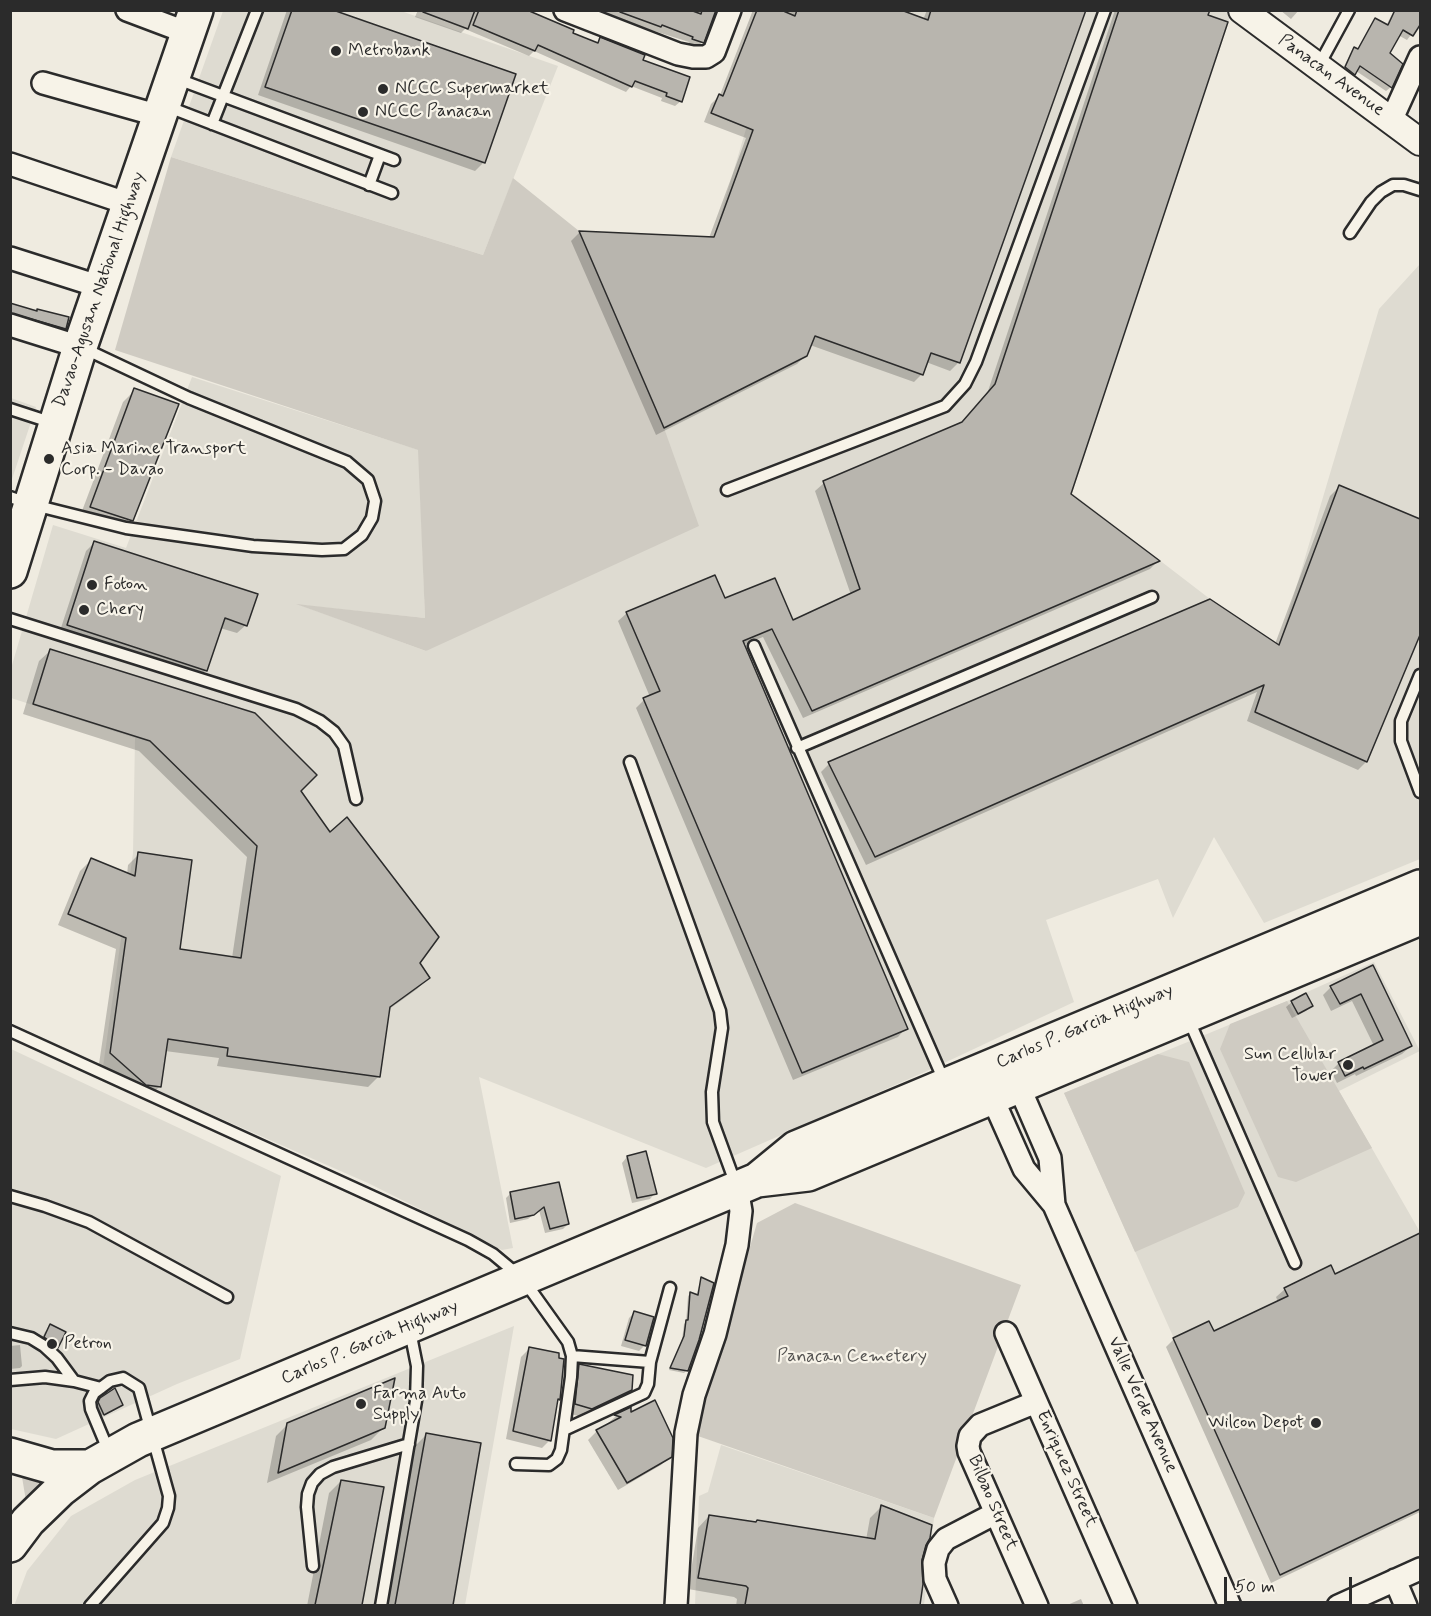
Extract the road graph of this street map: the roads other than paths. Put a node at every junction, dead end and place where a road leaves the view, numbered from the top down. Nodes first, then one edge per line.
1 (127, 10) edge
2 (256, 10) edge
3 (565, 10) edge
4 (730, 10) edge
5 (1105, 10) edge
6 (1242, 10) edge
7 (1348, 10) edge
8 (192, 22) edge
9 (1420, 57) edge
10 (1318, 67) junction
11 (43, 83) dead end
12 (223, 95) junction
13 (165, 99) junction
14 (1391, 121) junction
15 (212, 124) junction
16 (1420, 142) edge
17 (380, 155) junction
18 (394, 160) dead end
19 (10, 164) edge
20 (369, 185) junction
21 (1420, 190) edge
22 (392, 193) dead end
23 (129, 204) junction
24 (1350, 233) dead end
25 (10, 258) edge
26 (100, 287) junction
27 (10, 325) edge
28 (80, 347) junction
29 (10, 409) edge
30 (55, 424) junction
31 (727, 490) dead end
32 (20, 500) edge
33 (10, 571) edge
34 (1152, 597) dead end
35 (10, 619) edge
36 (754, 646) dead end
37 (1420, 675) edge
38 (797, 748) junction
39 (630, 762) dead end
40 (1420, 792) edge
41 (356, 800) dead end
42 (1420, 887) edge
43 (1420, 918) edge
44 (1187, 1016) junction
45 (10, 1031) edge
46 (1000, 1078) junction
47 (952, 1099) junction
48 (1040, 1138) junction
49 (1015, 1149) junction
50 (747, 1184) junction
51 (10, 1197) edge
52 (1054, 1205) junction
53 (1295, 1263) dead end
54 (523, 1279) junction
55 (670, 1288) dead end
56 (227, 1297) dead end
57 (409, 1327) junction
58 (10, 1333) edge
59 (1006, 1333) dead end
60 (572, 1356) junction
61 (650, 1362) junction
62 (10, 1380) edge
63 (74, 1381) junction
64 (101, 1388) junction
65 (1036, 1402) junction
66 (564, 1430) junction
67 (151, 1435) junction
68 (409, 1444) junction
69 (10, 1455) edge
70 (100, 1461) junction
71 (516, 1464) dead end
72 (996, 1513) junction
73 (10, 1545) edge
74 (313, 1566) dead end
75 (1420, 1569) edge
76 (1395, 1580) junction
77 (90, 1605) edge
78 (381, 1605) edge
79 (676, 1605) edge
80 (947, 1605) edge
81 (1037, 1605) edge
82 (1126, 1605) edge
83 (1230, 1605) edge
84 (1338, 1605) edge
85 (1406, 1605) edge

1 - 8 street
2 - 12 lane
3 - 4 street
5 - 31 lane
6 - 10 street, Panacan Avenue
7 - 10 lane
8 - 13 main road, Davao-Agusan National Highway
9 - 14 street
10 - 14 street, Panacan Avenue
11 - 13 street
12 - 13 lane
12 - 15 lane
12 - 17 lane
13 - 15 lane
13 - 23 main road, Davao-Agusan National Highway
14 - 16 street, Panacan Avenue
15 - 20 lane
17 - 18 lane
17 - 20 lane
19 - 23 street
20 - 22 lane
21 - 24 lane
23 - 26 main road, Davao-Agusan National Highway
25 - 26 street
26 - 28 main road, Davao-Agusan National Highway
27 - 28 street
28 - 30 main road, Davao-Agusan National Highway
28 - 32 lane
29 - 30 lane
30 - 32 main road, Davao-Agusan National Highway
32 - 33 main road, Davao-Agusan National Highway
34 - 38 lane
35 - 41 lane
36 - 38 lane
37 - 40 lane
38 - 47 lane
39 - 50 lane
42 - 46 main road, Carlos P. Garcia Highway
43 - 44 main road, Carlos P. Garcia Highway
44 - 46 main road, Carlos P. Garcia Highway
44 - 53 lane
45 - 54 lane
46 - 47 main road, Carlos P. Garcia Highway
46 - 48 street, Valle Verde Avenue
46 - 49 street, Valle Verde Avenue
47 - 50 main road, Carlos P. Garcia Highway
48 - 49 street
48 - 52 street, Valle Verde Avenue
49 - 52 street, Valle Verde Avenue
50 - 54 main road, Carlos P. Garcia Highway
50 - 79 street
51 - 56 lane
52 - 83 street, Valle Verde Avenue
54 - 57 main road, Carlos P. Garcia Highway
54 - 60 lane
55 - 61 lane
57 - 67 main road, Carlos P. Garcia Highway
57 - 68 lane
58 - 63 lane
59 - 65 street, Enriquez Street
60 - 61 lane
60 - 66 lane
61 - 66 lane
62 - 63 lane
63 - 64 lane
64 - 67 lane
64 - 70 lane
65 - 72 street, Bilbao Street
65 - 82 street, Enriquez Street
66 - 71 lane
67 - 70 main road, Carlos P. Garcia Highway
67 - 77 lane
68 - 74 lane
68 - 78 lane
69 - 70 main road
70 - 73 main road, Carlos P. Garcia Highway
72 - 80 street
72 - 81 street, Bilbao Street
75 - 76 street
76 - 84 street
76 - 85 street

